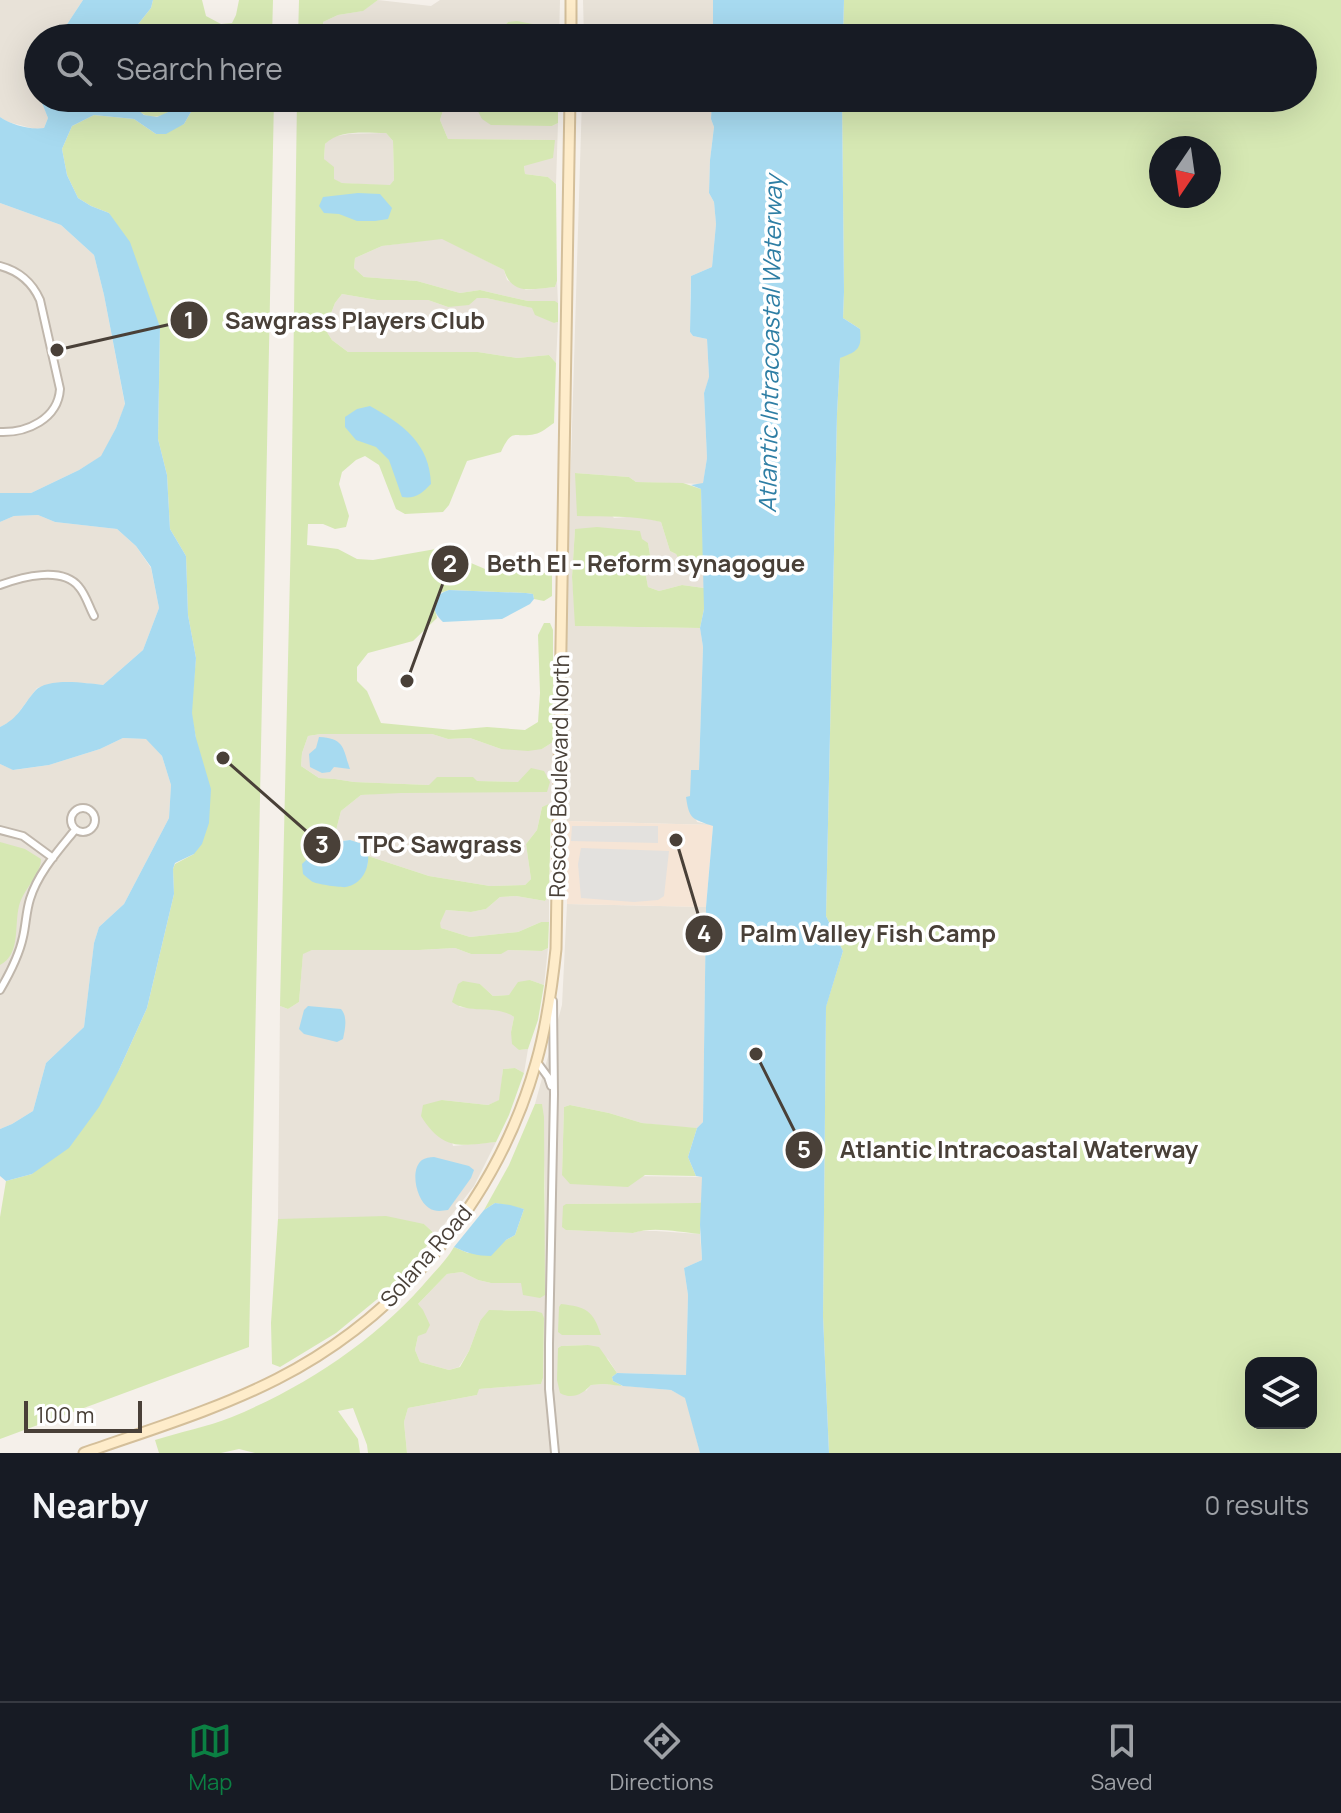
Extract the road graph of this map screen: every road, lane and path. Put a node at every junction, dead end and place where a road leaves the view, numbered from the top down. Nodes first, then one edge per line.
1 (571, 0) edge
2 (571, 24) edge
3 (570, 112) edge
4 (0, 266) edge
5 (0, 432) edge
6 (0, 585) edge
7 (94, 616) dead end
8 (0, 830) edge
9 (75, 830) dead end
10 (53, 858) junction
11 (2, 981) edge
12 (552, 984) junction
13 (0, 990) edge
14 (537, 1062) junction
15 (554, 1094) junction
16 (84, 1453) edge
17 (555, 1453) edge

1 - 2 street
3 - 12 street, Roscoe Boulevard North
4 - 5 street
6 - 7 street
8 - 10 street
9 - 10 street
10 - 11 street
11 - 13 street
12 - 14 street, Solana Road
12 - 15 street, Roscoe Boulevard North
14 - 15 street
14 - 16 street, Solana Road
15 - 17 street, Roscoe Boulevard North

